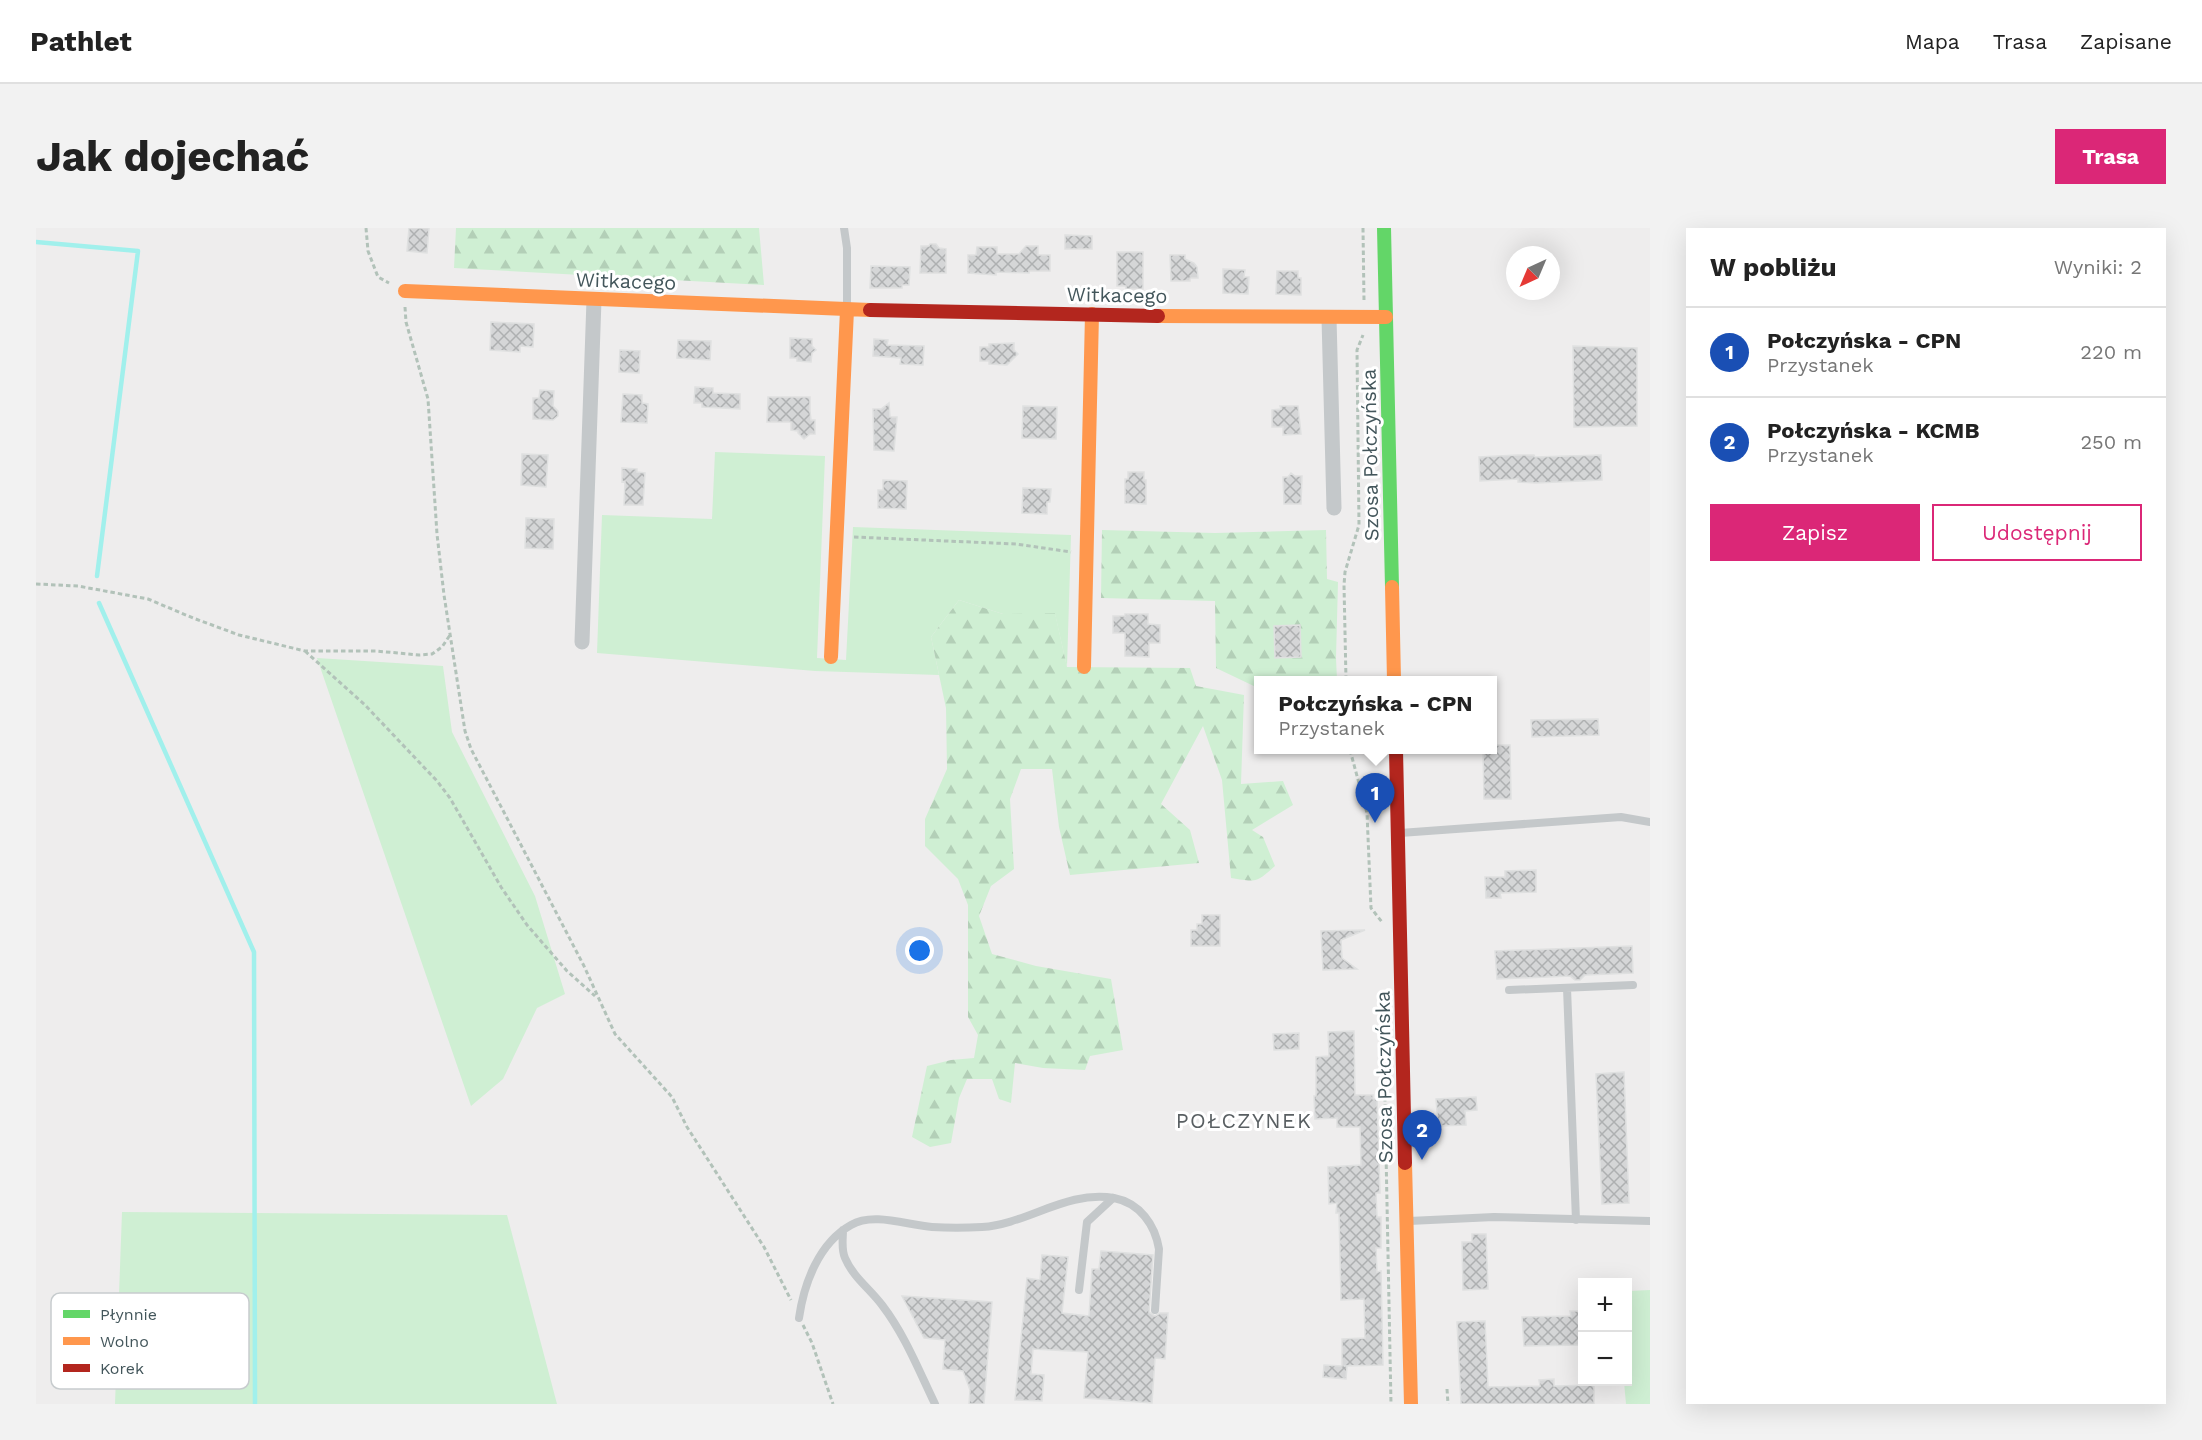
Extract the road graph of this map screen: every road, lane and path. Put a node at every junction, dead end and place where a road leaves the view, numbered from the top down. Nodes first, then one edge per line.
1 (366, 228) edge
2 (844, 228) edge
3 (1363, 228) edge
4 (1384, 228) edge
5 (405, 291) junction
6 (594, 300) junction
7 (847, 310) junction
8 (1092, 314) junction
9 (1365, 317) junction
10 (1386, 317) junction
11 (1329, 318) junction
12 (1334, 508) dead end
13 (837, 536) junction
14 (1087, 554) junction
15 (36, 584) edge
16 (450, 633) junction
17 (582, 642) dead end
18 (305, 651) junction
19 (831, 657) dead end
20 (1084, 667) dead end
21 (1346, 676) edge
22 (1394, 676) edge
23 (1351, 754) edge
24 (1396, 754) edge
25 (1650, 822) edge
26 (1398, 833) junction
27 (1371, 908) dead end
28 (1633, 985) dead end
29 (1567, 988) junction
30 (1509, 990) dead end
31 (597, 997) junction
32 (1384, 1084) dead end
33 (1113, 1198) junction
34 (1576, 1220) junction
35 (1650, 1221) edge
36 (1407, 1222) junction
37 (843, 1230) junction
38 (1079, 1290) dead end
39 (1155, 1310) dead end
40 (799, 1317) junction
41 (1447, 1389) dead end
42 (833, 1404) edge
43 (935, 1404) edge
44 (1391, 1404) edge
45 (1411, 1404) edge
46 (1448, 1404) edge

1 - 5 path
2 - 7 lane
3 - 9 path
4 - 10 street, Szosa Połczyńska
5 - 6 street, Witkacego
5 - 16 path
6 - 7 street, Witkacego
6 - 17 street
7 - 8 street, Witkacego
7 - 13 street
8 - 11 street, Witkacego
8 - 14 street
9 - 10 street, Witkacego
9 - 11 street, Witkacego
9 - 21 path
10 - 22 street, Szosa Połczyńska
11 - 12 street
13 - 14 path
13 - 19 street
14 - 20 street
15 - 18 path
16 - 18 path
16 - 31 path
18 - 31 path
23 - 27 path
24 - 26 street, Szosa Połczyńska
25 - 26 lane
26 - 36 street, Szosa Połczyńska
28 - 29 lane
29 - 30 lane
29 - 34 lane
31 - 40 path
32 - 44 path
33 - 37 lane
33 - 38 lane
33 - 39 lane
34 - 35 lane
34 - 36 lane
36 - 45 street, Szosa Połczyńska
37 - 40 lane
37 - 43 lane
40 - 42 path
41 - 46 path

